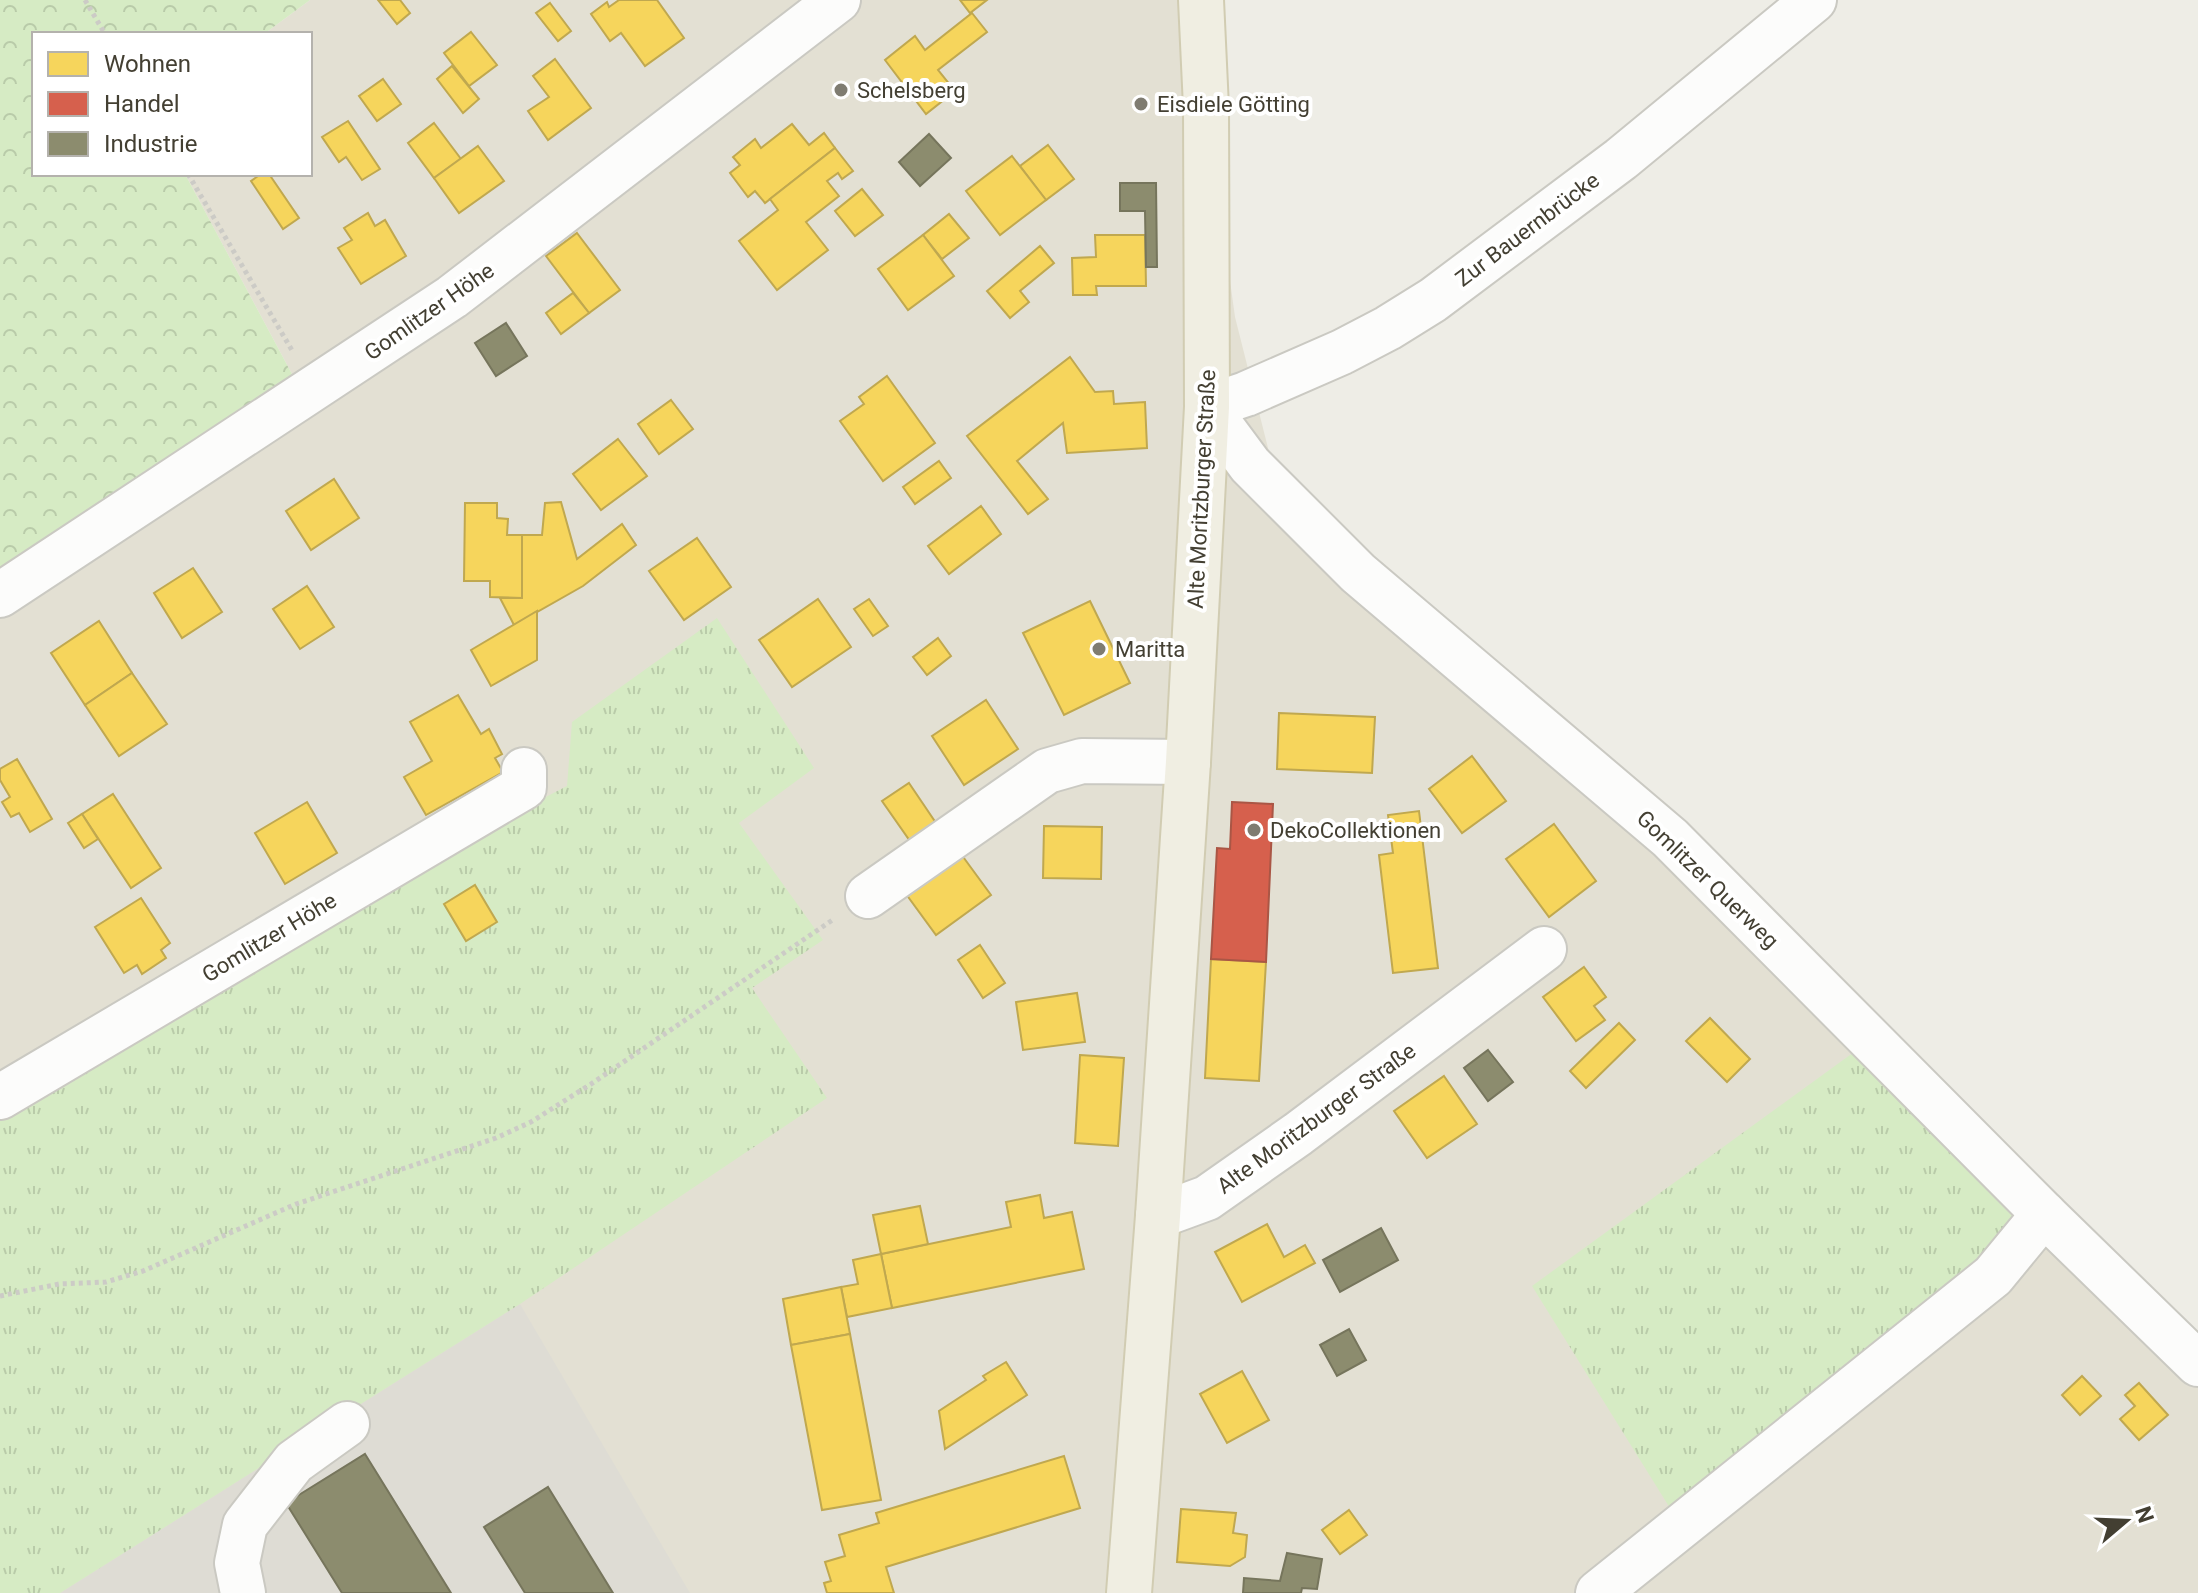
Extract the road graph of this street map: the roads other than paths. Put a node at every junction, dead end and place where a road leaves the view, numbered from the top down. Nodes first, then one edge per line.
1 (838, 0) edge
2 (1201, 0) edge
3 (1814, 0) edge
4 (1207, 407) junction
5 (0, 595) edge
6 (1188, 762) junction
7 (524, 770) dead end
8 (868, 896) road end
9 (1544, 949) dead end
10 (0, 1097) edge
11 (2044, 1214) junction
12 (1158, 1216) junction
13 (2198, 1364) edge
14 (347, 1424) dead end
15 (1604, 1591) edge
16 (243, 1593) edge
17 (1129, 1593) edge

1 - 5 street, Gomlitzer Höhe
2 - 4 main road, Alte Moritzburger Straße
3 - 4 street, Zur Bauernbrücke
4 - 6 main road, Alte Moritzburger Straße
4 - 11 street, Gomlitzer Querweg
6 - 8 street
6 - 12 main road, Alte Moritzburger Straße
7 - 10 street, Gomlitzer Höhe
9 - 12 street, Alte Moritzburger Straße
11 - 13 street, Gomlitzer Querweg
11 - 15 street
12 - 17 main road, Alte Moritzburger Straße
14 - 16 street

